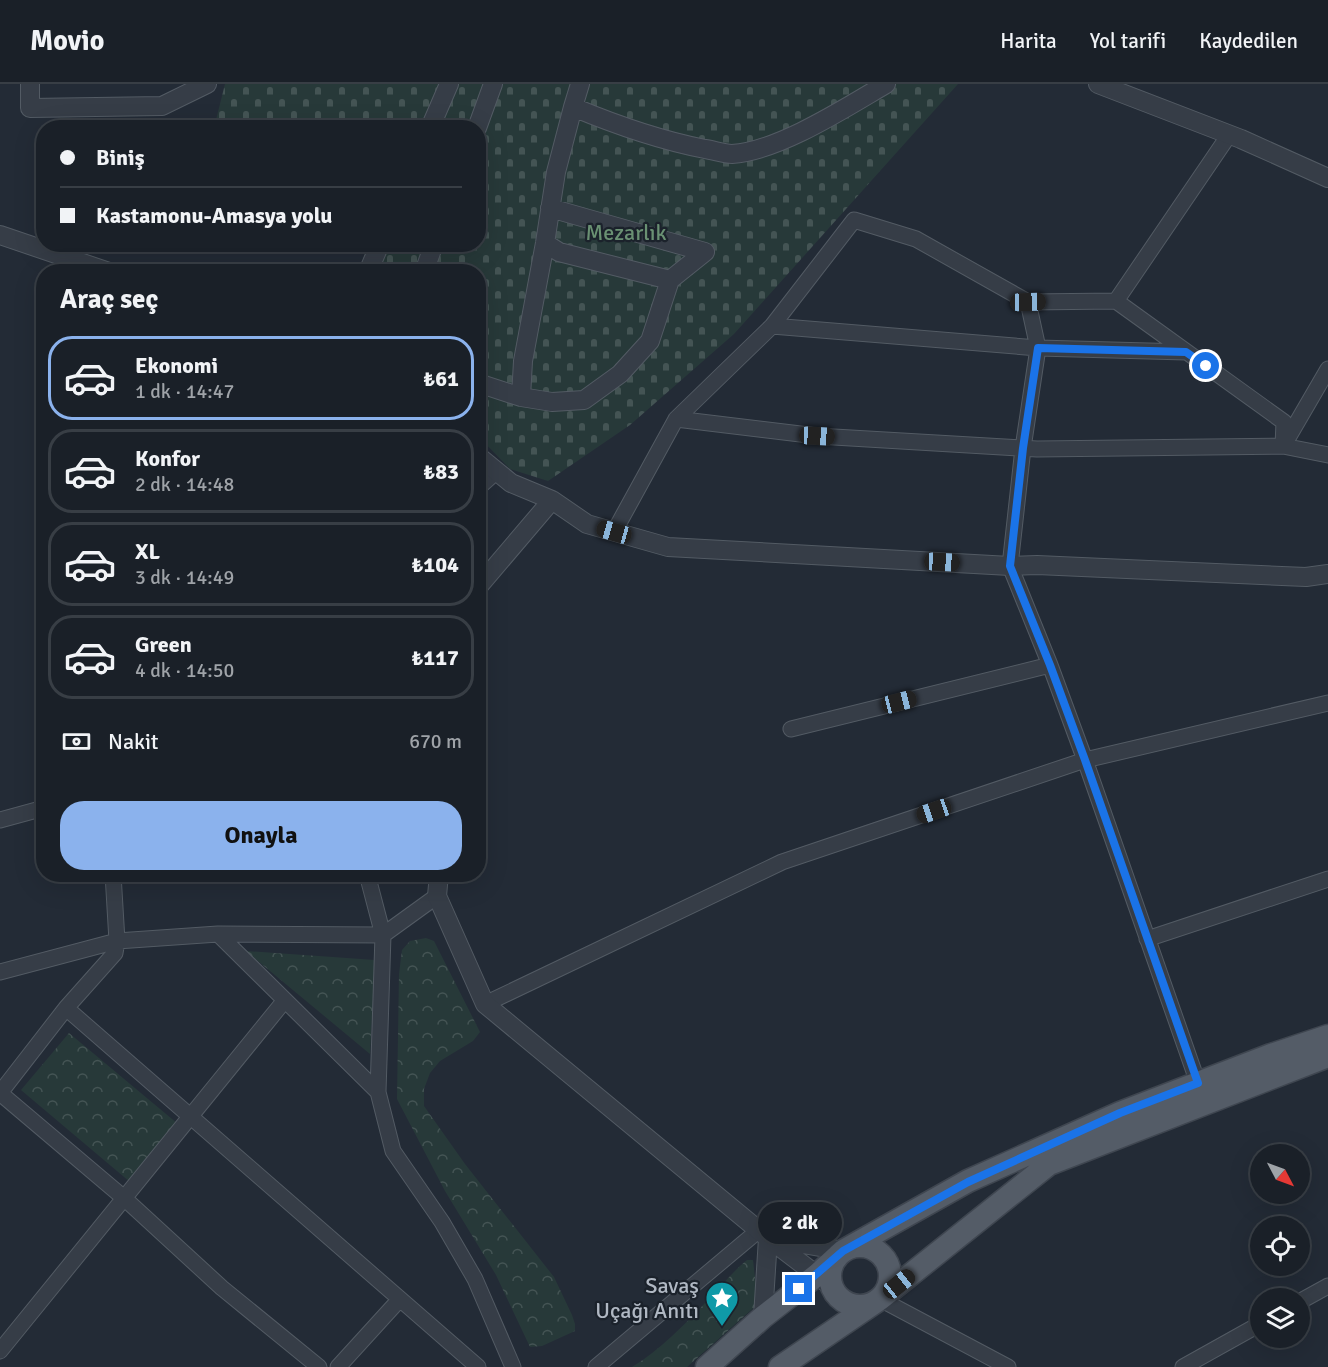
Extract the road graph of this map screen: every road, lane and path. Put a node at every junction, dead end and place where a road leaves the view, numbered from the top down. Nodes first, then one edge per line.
1 (30, 84) edge
2 (207, 84) edge
3 (449, 84) edge
4 (493, 84) edge
5 (580, 84) edge
6 (886, 84) edge
7 (1098, 84) edge
8 (573, 107) junction
9 (433, 120) edge
10 (480, 120) edge
11 (1229, 135) junction
12 (1328, 178) edge
13 (550, 208) junction
14 (0, 235) edge
15 (545, 243) junction
16 (36, 247) edge
17 (50, 252) edge
18 (85, 264) edge
19 (670, 280) junction
20 (1116, 301) junction
21 (1028, 302) junction
22 (772, 326) junction
23 (1038, 348) junction
24 (1186, 352) junction
25 (1328, 369) edge
26 (486, 385) edge
27 (521, 396) junction
28 (676, 419) junction
29 (1283, 446) junction
30 (1023, 448) junction
31 (1328, 455) edge
32 (486, 462) edge
33 (497, 471) junction
34 (486, 481) edge
35 (552, 500) junction
36 (614, 532) junction
37 (1010, 566) junction
38 (1328, 574) edge
39 (486, 577) edge
40 (1050, 665) junction
41 (1328, 703) edge
42 (791, 729) dead end
43 (1085, 760) junction
44 (36, 810) edge
45 (0, 820) edge
46 (1328, 879) edge
47 (113, 882) edge
48 (369, 882) edge
49 (438, 882) edge
50 (437, 896) junction
51 (219, 934) junction
52 (383, 935) junction
53 (1146, 939) junction
54 (117, 941) junction
55 (0, 972) edge
56 (285, 1000) junction
57 (485, 1004) junction
58 (66, 1008) junction
59 (1328, 1036) edge
60 (1328, 1056) edge
61 (1198, 1083) junction
62 (378, 1092) junction
63 (191, 1117) junction
64 (124, 1198) junction
65 (763, 1234) junction
66 (843, 1251) junction
67 (824, 1280) junction
68 (1328, 1286) edge
69 (1310, 1296) edge
70 (400, 1299) junction
71 (880, 1299) junction
72 (763, 1317) junction
73 (1250, 1330) edge
74 (0, 1351) edge
75 (783, 1366) edge
76 (320, 1367) edge
77 (338, 1367) edge
78 (478, 1367) edge
79 (513, 1367) edge
80 (596, 1367) edge
81 (707, 1367) edge
82 (1008, 1367) edge
83 (1183, 1367) edge

1 - 2 street
3 - 9 street
4 - 10 street
5 - 8 street
6 - 8 street
7 - 11 street
8 - 13 street
11 - 12 street
11 - 20 street
13 - 15 street
13 - 19 street
14 - 16 street
15 - 19 street
15 - 27 street
17 - 18 street
19 - 27 street
20 - 21 street
20 - 24 street
21 - 22 street
21 - 23 street
22 - 23 street
22 - 28 street
23 - 24 street
23 - 30 street
24 - 29 street
25 - 29 street
26 - 27 street
28 - 30 street
28 - 36 street
29 - 30 street
29 - 31 street
30 - 37 street
32 - 33 street
33 - 34 street
33 - 35 street
35 - 36 street
35 - 39 street
36 - 37 street
37 - 38 street
37 - 40 street
40 - 42 street
40 - 43 street
41 - 43 street
43 - 53 street
43 - 57 street
44 - 45 street
46 - 53 street
47 - 54 street
48 - 52 street
49 - 50 street
50 - 52 street
50 - 57 street
51 - 52 street
51 - 54 street
51 - 56 street
52 - 62 street
53 - 61 street
54 - 55 street
54 - 58 street
56 - 62 street
56 - 63 street
57 - 65 street
58 - 63 street
58 - 64 street
59 - 61 main road
60 - 71 main road
61 - 66 main road
62 - 79 street
63 - 64 street
63 - 70 street
64 - 74 street
64 - 76 street
65 - 66 street
65 - 67 street
65 - 72 street
65 - 80 street
66 - 67 main road
66 - 71 main road
67 - 71 main road
67 - 72 main road
68 - 69 street
70 - 77 street
70 - 78 street
71 - 75 main road
71 - 82 street
72 - 81 main road
73 - 83 street

